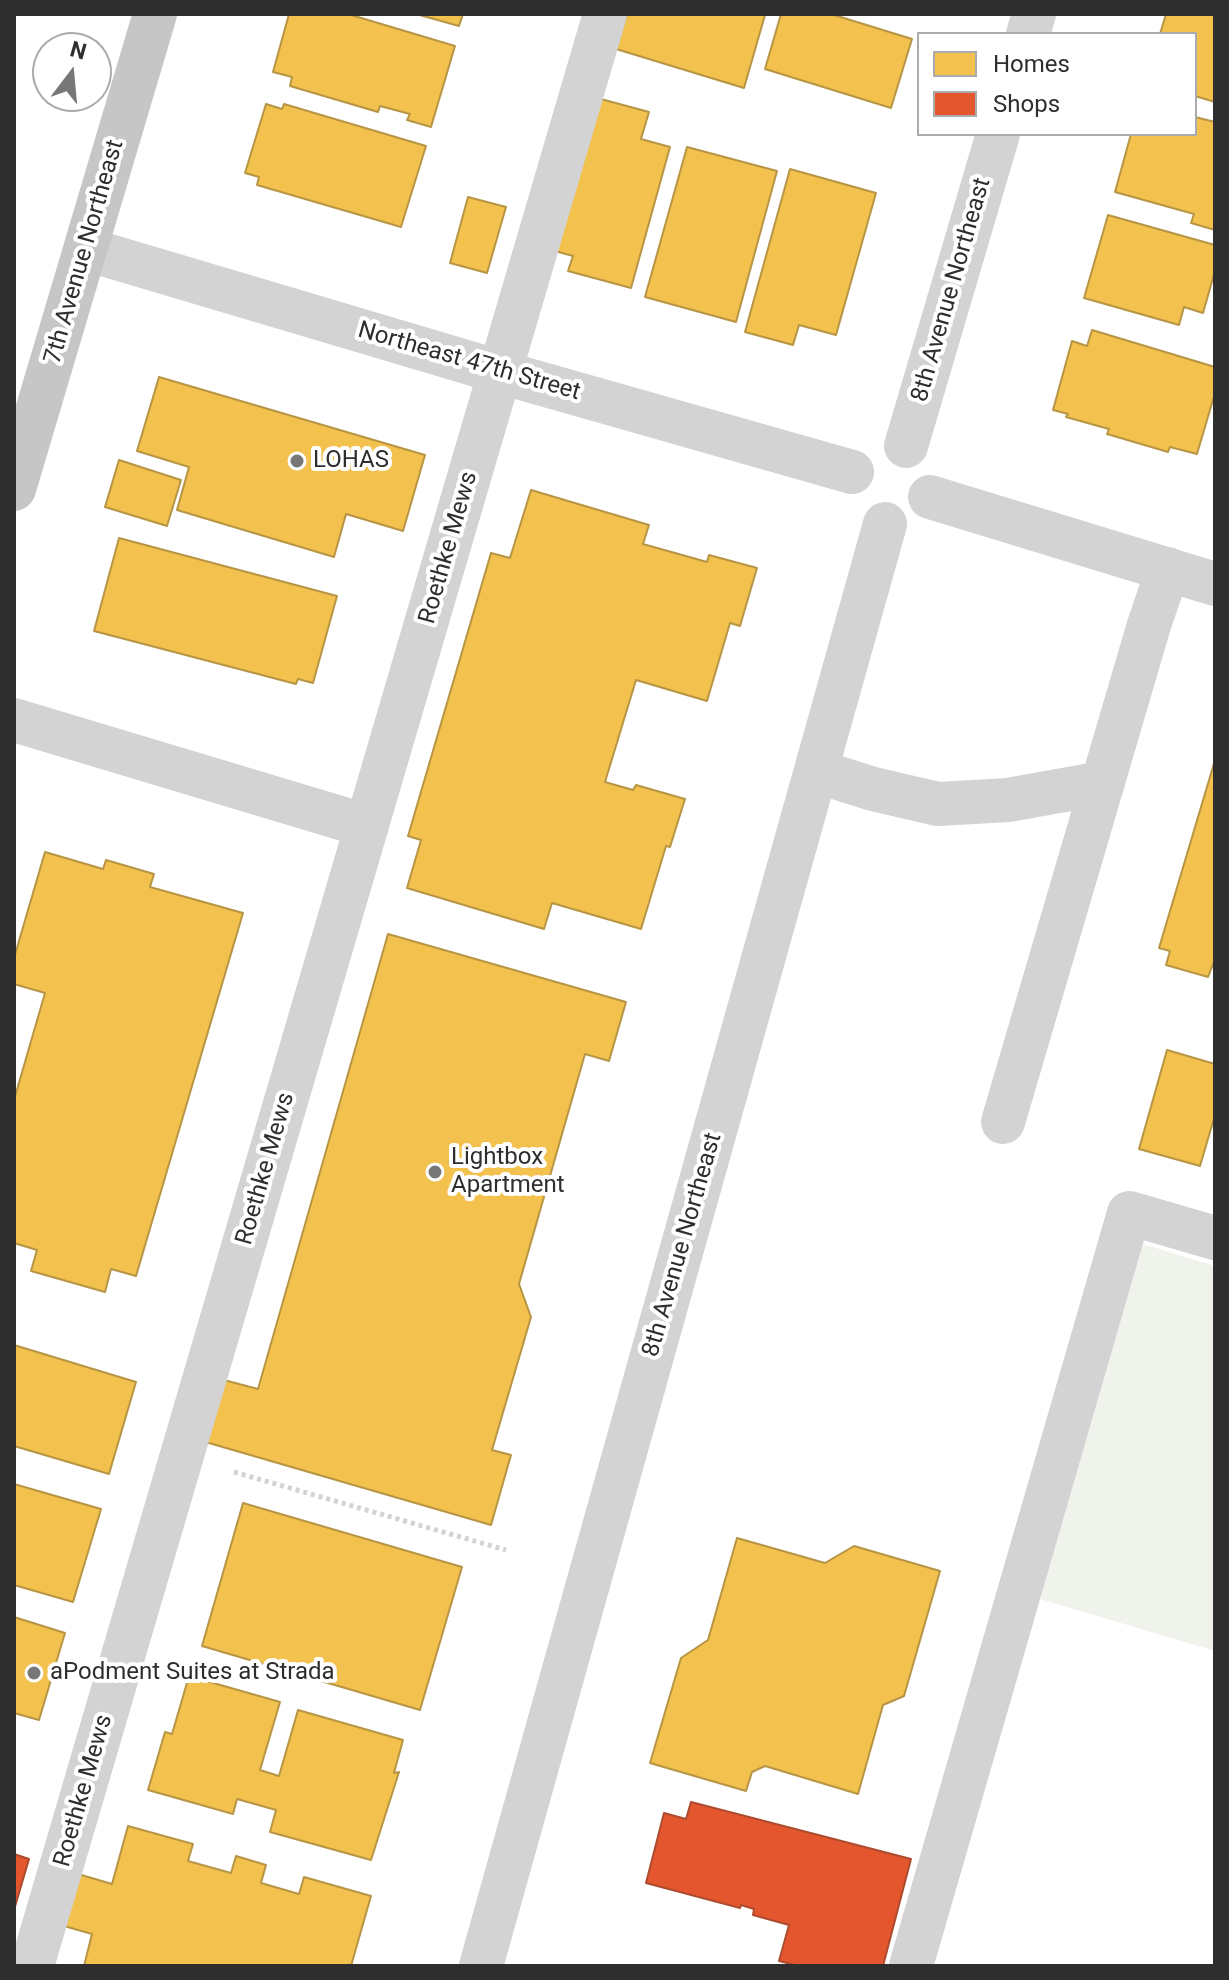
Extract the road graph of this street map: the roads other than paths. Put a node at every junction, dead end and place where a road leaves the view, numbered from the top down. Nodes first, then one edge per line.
1 (155, 14) edge
2 (605, 14) edge
3 (997, 136) edge
4 (86, 249) junction
5 (500, 372) junction
6 (906, 446) junction
7 (852, 472) junction
8 (14, 489) edge
9 (930, 497) junction
10 (885, 524) junction
11 (1168, 569) junction
12 (1215, 584) edge
13 (14, 720) edge
14 (816, 771) junction
15 (1103, 783) junction
16 (367, 826) junction
17 (1003, 1122) dead end
18 (1215, 1238) edge
19 (32, 1966) edge
20 (481, 1966) edge
21 (911, 1966) edge

1 - 4 main road, 7th Avenue Northeast
2 - 5 street, Roethke Mews
3 - 6 street, 8th Avenue Northeast
4 - 5 street, Northeast 47th Street
4 - 8 main road, 7th Avenue Northeast
5 - 7 street, Northeast 47th Street
5 - 16 street, Roethke Mews
6 - 7 street
6 - 9 street
7 - 10 street
9 - 10 street
9 - 11 street
10 - 14 street, 8th Avenue Northeast
11 - 12 street
11 - 15 street
13 - 16 street
14 - 15 street
14 - 20 street, 8th Avenue Northeast
15 - 17 street
16 - 19 street, Roethke Mews
18 - 21 street

